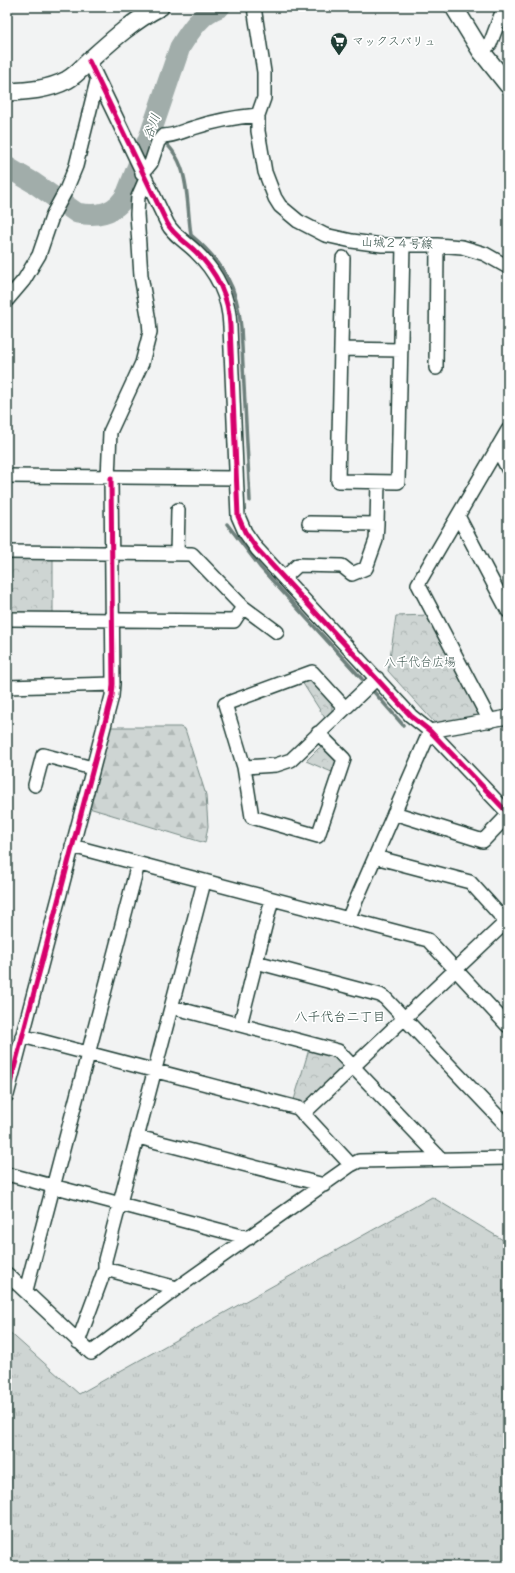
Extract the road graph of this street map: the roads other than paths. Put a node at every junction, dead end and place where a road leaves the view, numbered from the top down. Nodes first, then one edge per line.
1 (160, 7) edge
2 (254, 7) edge
3 (454, 7) edge
4 (504, 7) edge
5 (481, 51) junction
6 (89, 61) junction
7 (97, 81) junction
8 (508, 85) edge
9 (7, 92) edge
10 (258, 116) junction
11 (143, 176) junction
12 (404, 245) junction
13 (437, 245) junction
14 (343, 258) dead end
15 (508, 267) edge
16 (7, 300) edge
17 (341, 349) junction
18 (401, 350) junction
19 (436, 368) dead end
20 (508, 430) edge
21 (497, 448) junction
22 (508, 470) edge
23 (7, 476) edge
24 (110, 478) junction
25 (236, 478) junction
26 (378, 482) junction
27 (178, 510) dead end
28 (458, 516) junction
29 (309, 523) dead end
30 (377, 524) junction
31 (7, 552) edge
32 (112, 553) junction
33 (177, 554) junction
34 (284, 578) junction
35 (503, 590) edge
36 (243, 607) junction
37 (508, 612) edge
38 (7, 619) edge
39 (113, 620) junction
40 (277, 632) dead end
41 (377, 678) junction
42 (113, 684) junction
43 (7, 687) edge
44 (345, 708) junction
45 (508, 717) edge
46 (490, 721) junction
47 (430, 731) junction
48 (318, 733) junction
49 (244, 767) junction
50 (92, 768) junction
51 (35, 785) dead end
52 (394, 813) junction
53 (508, 814) edge
54 (72, 846) junction
55 (375, 857) junction
56 (138, 864) junction
57 (204, 882) junction
58 (272, 899) junction
59 (348, 919) junction
60 (507, 922) edge
61 (256, 962) junction
62 (456, 970) junction
63 (172, 1007) junction
64 (405, 1018) junction
65 (240, 1025) junction
66 (508, 1026) edge
67 (22, 1036) junction
68 (89, 1053) junction
69 (354, 1066) junction
70 (155, 1070) junction
71 (8, 1088) edge
72 (303, 1114) junction
73 (508, 1126) edge
74 (138, 1137) junction
75 (508, 1158) edge
76 (441, 1159) junction
77 (351, 1165) junction
78 (7, 1174) edge
79 (324, 1185) junction
80 (54, 1186) junction
81 (120, 1203) junction
82 (249, 1238) junction
83 (105, 1269) junction
84 (7, 1274) edge
85 (177, 1288) junction
86 (26, 1290) junction
87 (78, 1342) junction

1 - 6 main road
2 - 10 street, 山城２４号線
3 - 5 main road
4 - 5 street
5 - 8 main road
6 - 7 street
6 - 9 main road
7 - 11 street
7 - 16 street
10 - 11 street
10 - 12 street, 山城２４号線
11 - 24 street
11 - 25 street
12 - 13 street, 山城２４号線
12 - 18 street
13 - 15 street, 山城２４号線
13 - 19 street
14 - 17 street
17 - 18 street
17 - 26 street
18 - 26 street
20 - 21 street
21 - 22 street
21 - 28 street
23 - 24 street
24 - 25 street
24 - 32 street
25 - 34 street
26 - 30 street
27 - 33 street
28 - 35 street
28 - 46 street
29 - 30 street
30 - 34 street
31 - 32 street
32 - 33 street
32 - 39 street
33 - 36 street
34 - 41 street
35 - 37 street
36 - 39 street
36 - 40 street
38 - 39 street
39 - 42 street
41 - 44 street
41 - 47 street
42 - 43 street
42 - 50 street
44 - 48 street
44 - 49 street
45 - 46 street
46 - 47 street
47 - 52 street
47 - 53 street
48 - 49 street
48 - 49 street
50 - 51 street
50 - 54 street
52 - 53 street
52 - 55 street
54 - 56 street
54 - 67 street
55 - 59 street
55 - 60 street
56 - 57 street
56 - 68 street
57 - 58 street
57 - 63 street
58 - 59 street
58 - 61 street
59 - 62 street
60 - 62 street
61 - 64 street
61 - 65 street
62 - 64 street
62 - 66 street
63 - 65 street
63 - 70 street
64 - 69 street
64 - 73 street
65 - 69 street
67 - 68 street
67 - 71 street
68 - 70 street
68 - 80 street
69 - 72 street
69 - 76 street
70 - 72 street
70 - 74 street
72 - 77 street
74 - 79 street
74 - 81 street
75 - 76 street
76 - 77 street
77 - 79 street
78 - 80 street
79 - 82 street
80 - 81 street
80 - 86 street
81 - 82 street
81 - 83 street
82 - 85 street
83 - 85 street
83 - 87 street
84 - 86 street
85 - 87 street
86 - 87 street

